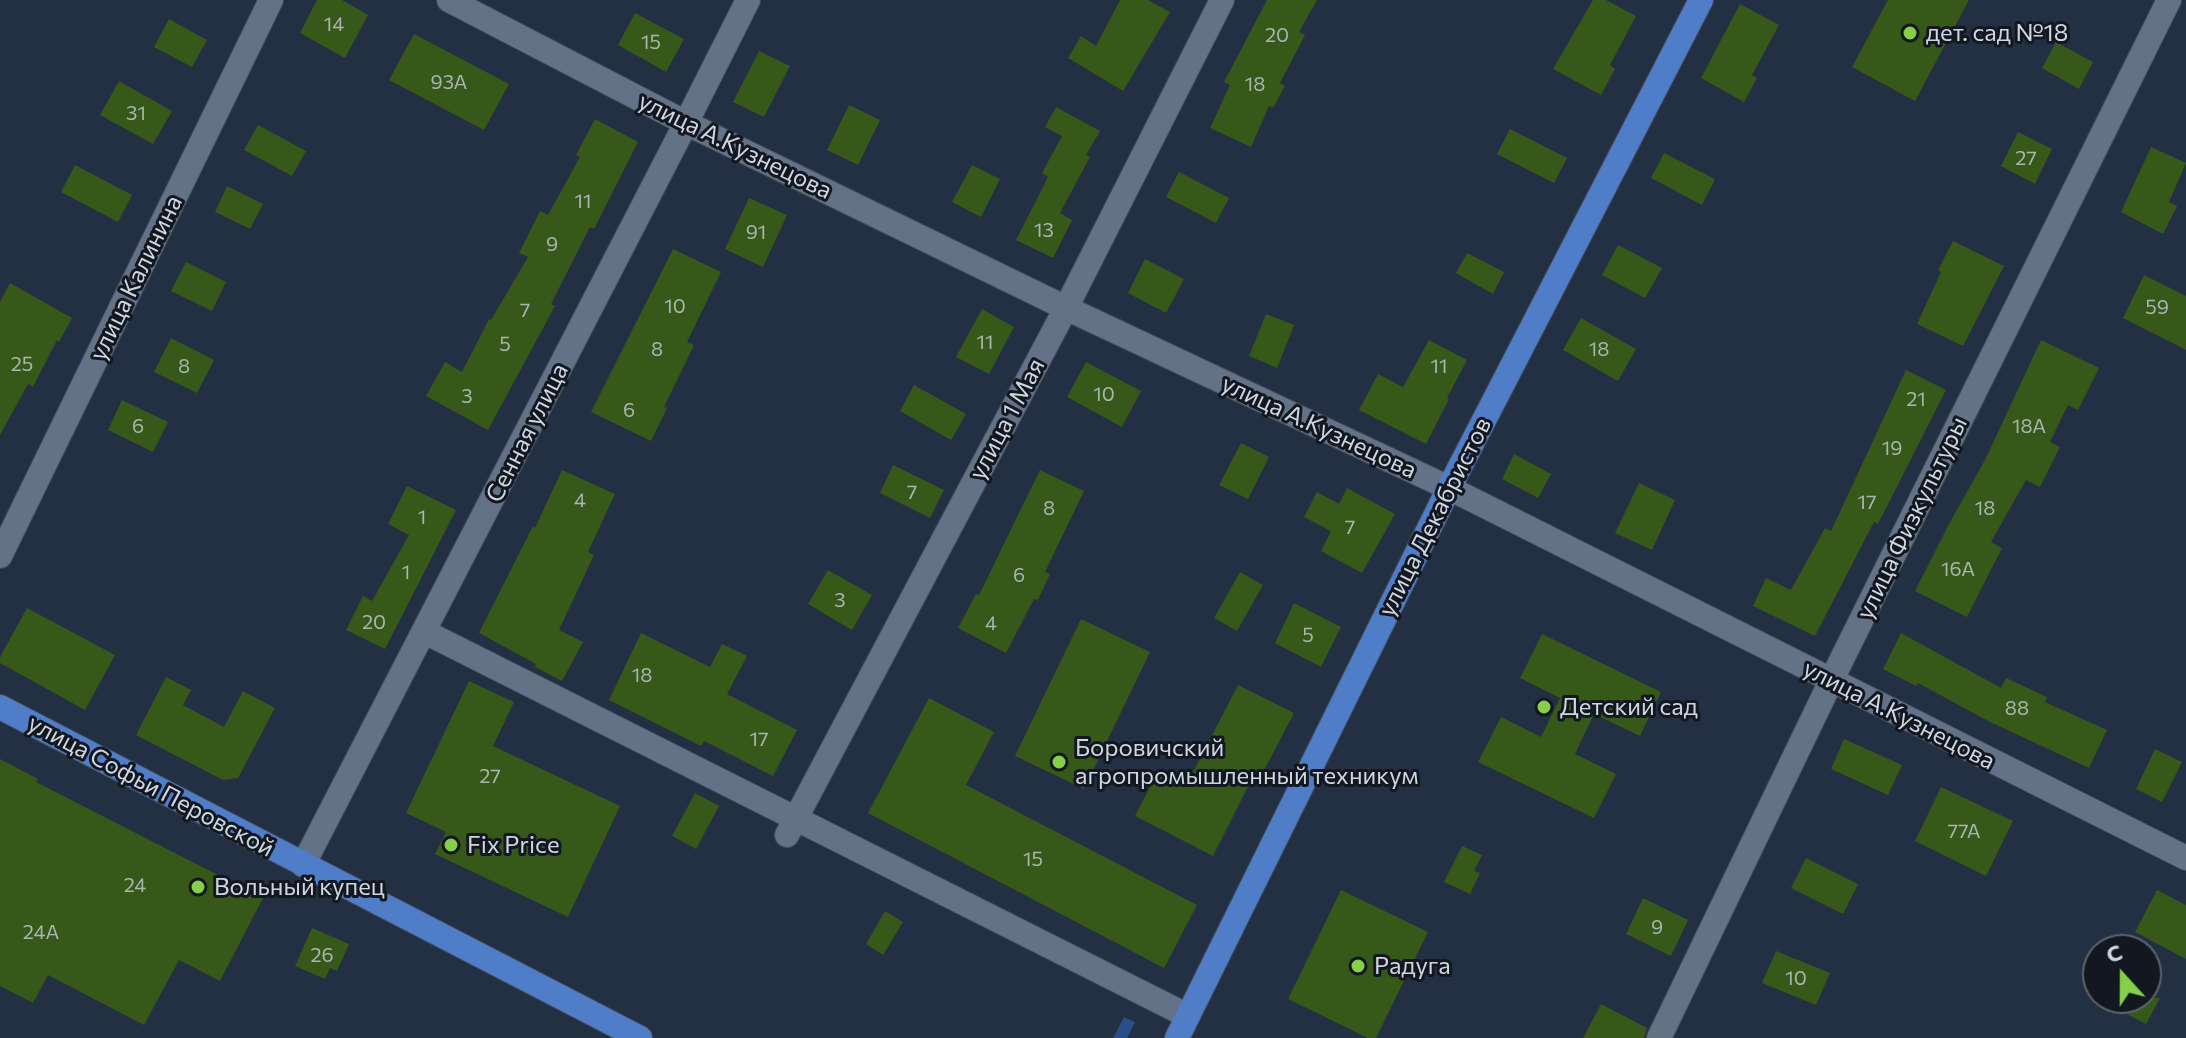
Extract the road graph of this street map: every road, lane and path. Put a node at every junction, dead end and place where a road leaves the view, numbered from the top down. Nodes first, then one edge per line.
1 (271, 0) edge
2 (449, 0) edge
3 (748, 0) edge
4 (1222, 0) edge
5 (1701, 0) edge
6 (2169, 0) edge
7 (686, 123) junction
8 (1066, 308) junction
9 (1449, 488) junction
10 (0, 556) edge
11 (425, 632) junction
12 (1831, 681) junction
13 (0, 707) edge
14 (792, 827) junction
15 (2186, 858) edge
16 (303, 865) junction
17 (1183, 1027) edge
18 (640, 1038) edge
19 (1659, 1038) edge

1 - 10 street, улица Калинина
2 - 7 street, улица А.Кузнецова
3 - 7 street, Сенная улица
4 - 8 street, улица 1 Мая
5 - 9 main road, улица Декабристов
6 - 12 street, улица Физкультуры
7 - 8 street, улица А.Кузнецова
7 - 11 street, Сенная улица
8 - 9 street, улица А.Кузнецова
8 - 14 street, улица 1 Мая
9 - 12 street, улица А.Кузнецова
9 - 17 main road, улица Декабристов
11 - 14 street
11 - 16 street, Сенная улица
12 - 15 street, улица А.Кузнецова
12 - 19 street, улица Физкультуры
13 - 16 main road, улица Софьи Перовской
14 - 17 street
16 - 18 main road, улица Софьи Перовской

